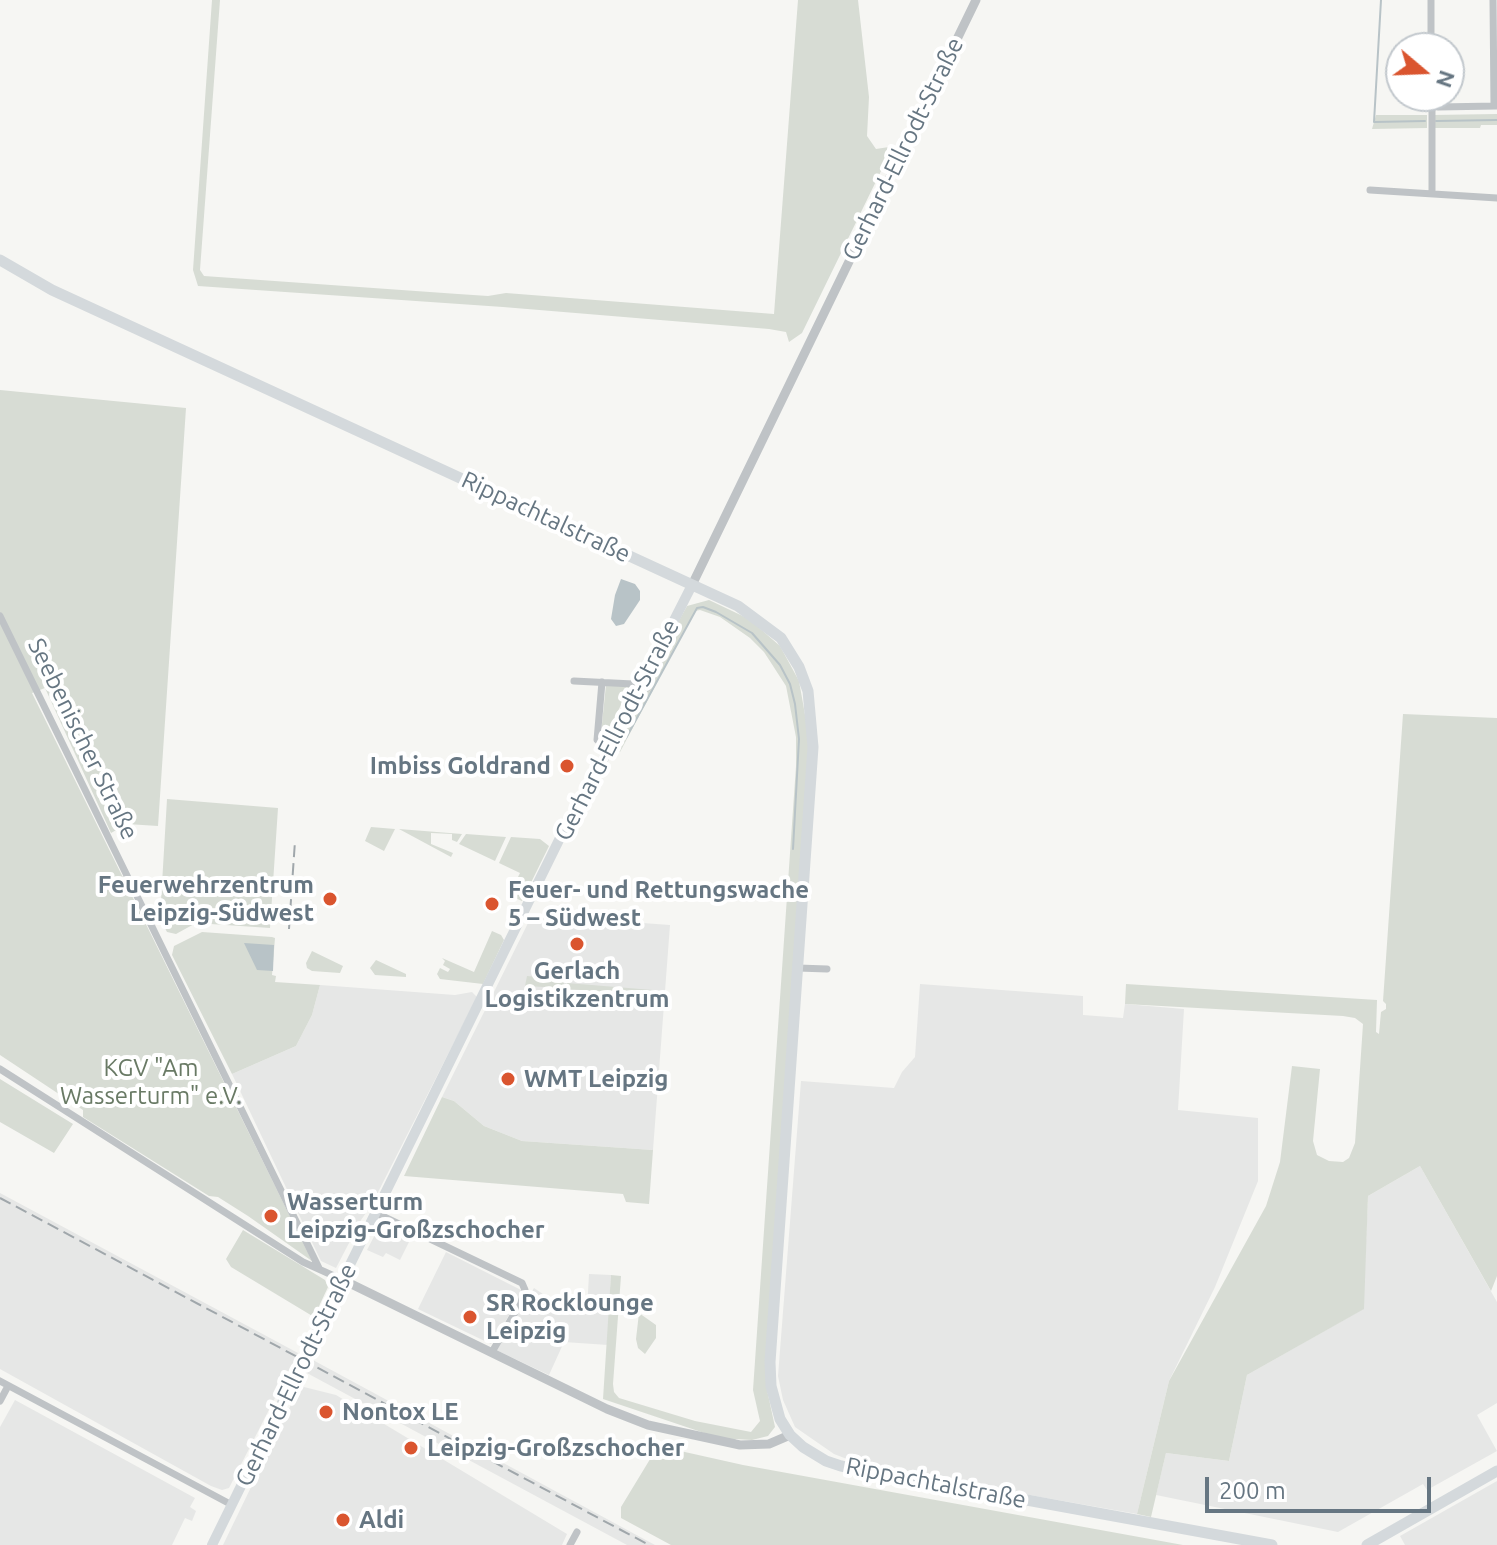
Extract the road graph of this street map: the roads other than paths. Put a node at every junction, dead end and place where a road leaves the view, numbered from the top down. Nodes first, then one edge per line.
1 (976, 0) edge
2 (1431, 0) edge
3 (1493, 0) edge
4 (1431, 32) edge
5 (1496, 106) edge
6 (1465, 107) edge
7 (1432, 112) edge
8 (1370, 190) dead end
9 (1432, 194) junction
10 (1497, 198) edge
11 (0, 260) edge
12 (692, 585) junction
13 (0, 616) edge
14 (574, 681) dead end
15 (602, 682) junction
16 (643, 687) junction
17 (610, 746) junction
18 (798, 968) junction
19 (827, 969) dead end
20 (0, 1069) edge
21 (376, 1213) junction
22 (319, 1268) junction
23 (343, 1280) junction
24 (492, 1352) junction
25 (0, 1381) edge
26 (8, 1386) junction
27 (0, 1401) edge
28 (790, 1435) junction
29 (1497, 1471) edge
30 (232, 1505) junction
31 (577, 1532) dead end
32 (212, 1545) edge
33 (570, 1545) edge
34 (1272, 1545) edge
35 (1367, 1545) edge

1 - 12 street, Gerhard-Ellrodt-Straße
2 - 4 street
3 - 5 street
5 - 6 street
7 - 9 street
8 - 9 street
9 - 10 street
11 - 12 main road, Rippachtalstraße
12 - 16 main road, Gerhard-Ellrodt-Straße
12 - 18 main road, Rippachtalstraße
13 - 22 street, Seebenischer Straße
14 - 15 street
15 - 16 street
15 - 17 street
16 - 17 main road, Gerhard-Ellrodt-Straße
17 - 21 main road, Gerhard-Ellrodt-Straße
18 - 19 street
18 - 28 main road, Rippachtalstraße
20 - 22 street
21 - 23 main road, Gerhard-Ellrodt-Straße
21 - 24 street
22 - 23 street
23 - 24 street
23 - 30 main road, Gerhard-Ellrodt-Straße
24 - 28 street
25 - 26 street
26 - 27 street
26 - 30 street
28 - 34 main road, Rippachtalstraße
29 - 35 main road
30 - 32 main road, Gerhard-Ellrodt-Straße
31 - 33 street

